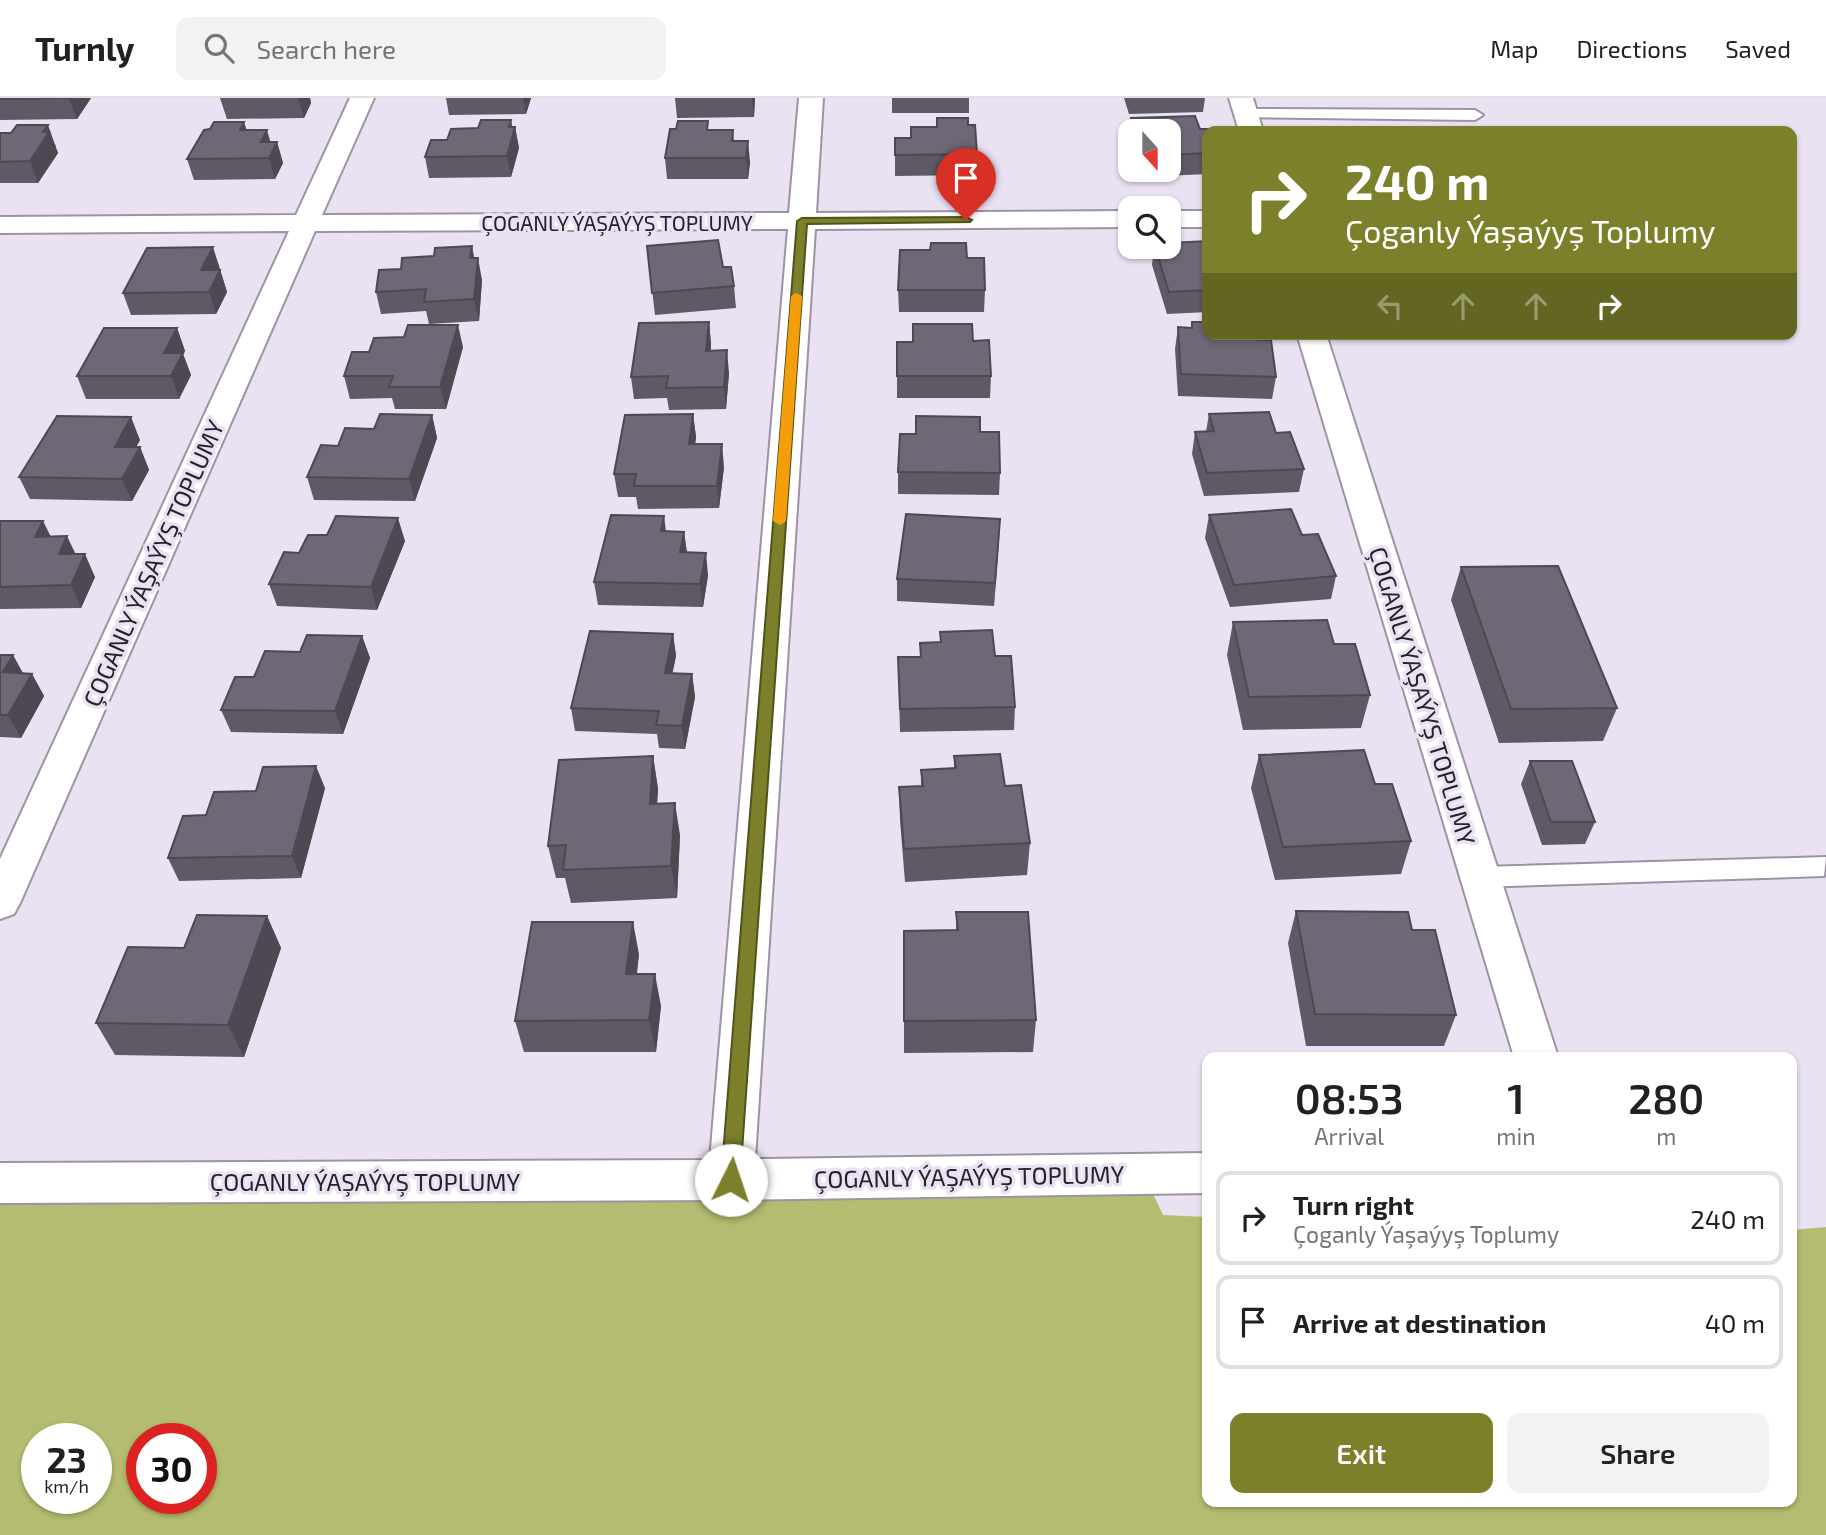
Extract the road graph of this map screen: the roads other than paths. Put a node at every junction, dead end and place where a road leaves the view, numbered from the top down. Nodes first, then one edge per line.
1 (362, 98) edge
2 (811, 98) edge
3 (1246, 114) edge
4 (1475, 116) dead end
5 (1118, 219) edge
6 (1181, 219) edge
7 (1202, 219) edge
8 (802, 221) junction
9 (305, 223) junction
10 (0, 225) edge
11 (1313, 340) edge
12 (1824, 866) dead end
13 (1480, 877) junction
14 (0, 903) edge
15 (1534, 1052) edge
16 (1202, 1173) edge
17 (731, 1180) junction
18 (0, 1183) edge

1 - 9 street, ÇOGANLY ÝAŞAÝYŞ TOPLUMY
2 - 8 street
3 - 4 lane
5 - 8 street, ÇOGANLY ÝAŞAÝYŞ TOPLUMY
6 - 7 street
8 - 9 street, ÇOGANLY ÝAŞAÝYŞ TOPLUMY
8 - 17 street
9 - 10 street, ÇOGANLY ÝAŞAÝYŞ TOPLUMY
9 - 14 street, ÇOGANLY ÝAŞAÝYŞ TOPLUMY
11 - 13 street, ÇOGANLY ÝAŞAÝYŞ TOPLUMY
12 - 13 lane
13 - 15 street, ÇOGANLY ÝAŞAÝYŞ TOPLUMY
16 - 17 street, ÇOGANLY ÝAŞAÝYŞ TOPLUMY
17 - 18 street, ÇOGANLY ÝAŞAÝYŞ TOPLUMY

